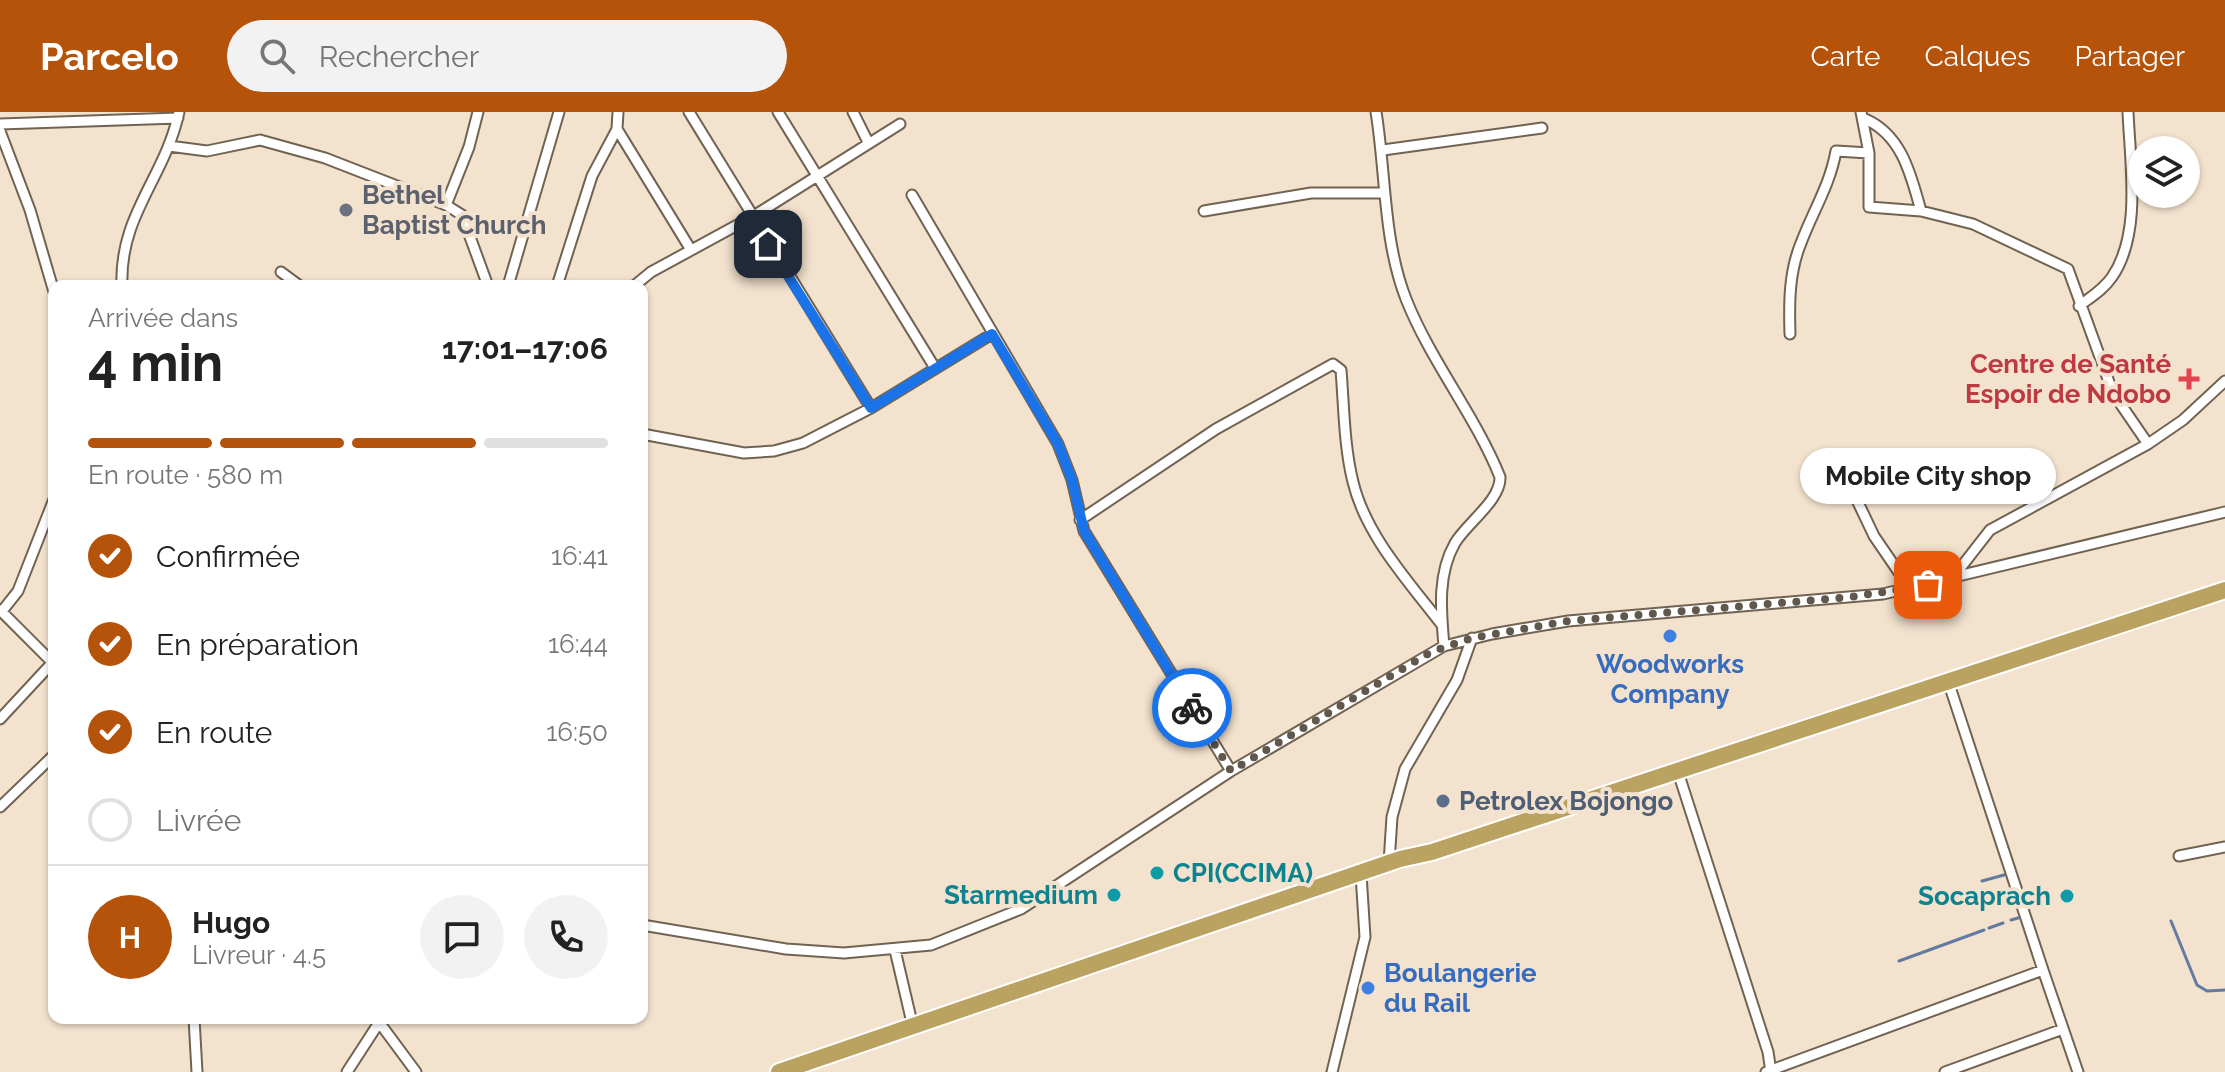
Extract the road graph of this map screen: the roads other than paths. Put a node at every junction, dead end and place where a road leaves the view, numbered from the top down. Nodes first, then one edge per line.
1 (478, 112) edge
2 (559, 112) edge
3 (618, 112) edge
4 (689, 112) edge
5 (778, 112) edge
6 (853, 112) edge
7 (1376, 112) edge
8 (2128, 112) edge
9 (178, 115) edge
10 (1863, 116) edge
11 (0, 124) edge
12 (900, 124) dead end
13 (1542, 128) dead end
14 (617, 129) junction
15 (0, 131) edge
16 (868, 142) junction
17 (169, 146) junction
18 (1383, 150) junction
19 (1869, 153) junction
20 (818, 174) junction
21 (1384, 193) junction
22 (912, 195) dead end
23 (446, 205) junction
24 (1204, 211) dead end
25 (1921, 211) junction
26 (752, 217) junction
27 (691, 250) junction
28 (281, 272) dead end
29 (50, 280) edge
30 (122, 280) edge
31 (292, 280) edge
32 (486, 280) edge
33 (510, 280) edge
34 (559, 280) edge
35 (644, 280) edge
36 (2079, 306) junction
37 (992, 334) junction
38 (1790, 334) dead end
39 (935, 368) junction
40 (2225, 381) edge
41 (871, 408) junction
42 (648, 435) edge
43 (2148, 444) junction
44 (1845, 475) dead end
45 (2225, 512) edge
46 (48, 514) edge
47 (1080, 520) junction
48 (2225, 579) edge
49 (1951, 580) junction
50 (1904, 590) junction
51 (2225, 590) edge
52 (1, 610) edge
53 (1442, 625) junction
54 (2095, 627) junction
55 (1472, 638) junction
56 (1444, 646) junction
57 (48, 658) edge
58 (48, 668) edge
59 (1948, 681) junction
60 (0, 719) edge
61 (1752, 742) junction
62 (48, 761) edge
63 (1231, 771) junction
64 (1678, 772) junction
65 (0, 807) edge
66 (2225, 847) edge
67 (2179, 856) dead end
68 (1395, 861) junction
69 (1361, 874) junction
70 (648, 926) edge
71 (895, 950) junction
72 (2043, 970) junction
73 (194, 1024) edge
74 (376, 1024) edge
75 (382, 1024) edge
76 (913, 1027) junction
77 (2063, 1029) junction
78 (1769, 1071) edge
79 (197, 1072) edge
80 (347, 1072) edge
81 (416, 1072) edge
82 (779, 1072) edge
83 (1332, 1072) edge
84 (1945, 1072) edge
85 (2078, 1072) edge

1 - 23 street
2 - 33 street
3 - 14 street
4 - 26 street
5 - 20 street
6 - 16 street
7 - 18 street
8 - 36 street
9 - 11 street
9 - 17 street
10 - 19 street
10 - 25 street
12 - 16 street
13 - 18 street
14 - 27 street
14 - 34 street
15 - 29 street
16 - 20 street
17 - 23 street
17 - 30 street
18 - 21 street
19 - 25 street
19 - 38 street
20 - 26 street
20 - 39 street
21 - 24 street
21 - 53 street
22 - 37 street
23 - 32 street
25 - 36 street
26 - 27 street
26 - 41 street
27 - 35 street
28 - 31 street
36 - 43 street
37 - 39 street
37 - 47 street
39 - 41 street
40 - 43 street
41 - 42 street
43 - 49 street
44 - 50 street
45 - 49 street
46 - 52 street
47 - 53 street
47 - 63 street
48 - 54 highway
49 - 50 street
50 - 55 street
51 - 54 highway
52 - 57 street
53 - 56 street
54 - 59 highway
54 - 61 highway
55 - 56 street
55 - 68 street
56 - 63 street
58 - 60 street
59 - 61 highway
59 - 72 street
61 - 64 highway
61 - 68 highway
62 - 65 street
63 - 71 street
64 - 68 highway
64 - 78 street
66 - 67 street
68 - 69 highway
69 - 76 highway
69 - 83 street
70 - 71 street
71 - 76 street
72 - 77 street
72 - 78 street
73 - 79 street
74 - 80 street
75 - 81 street
76 - 82 highway
77 - 84 street
77 - 85 street

